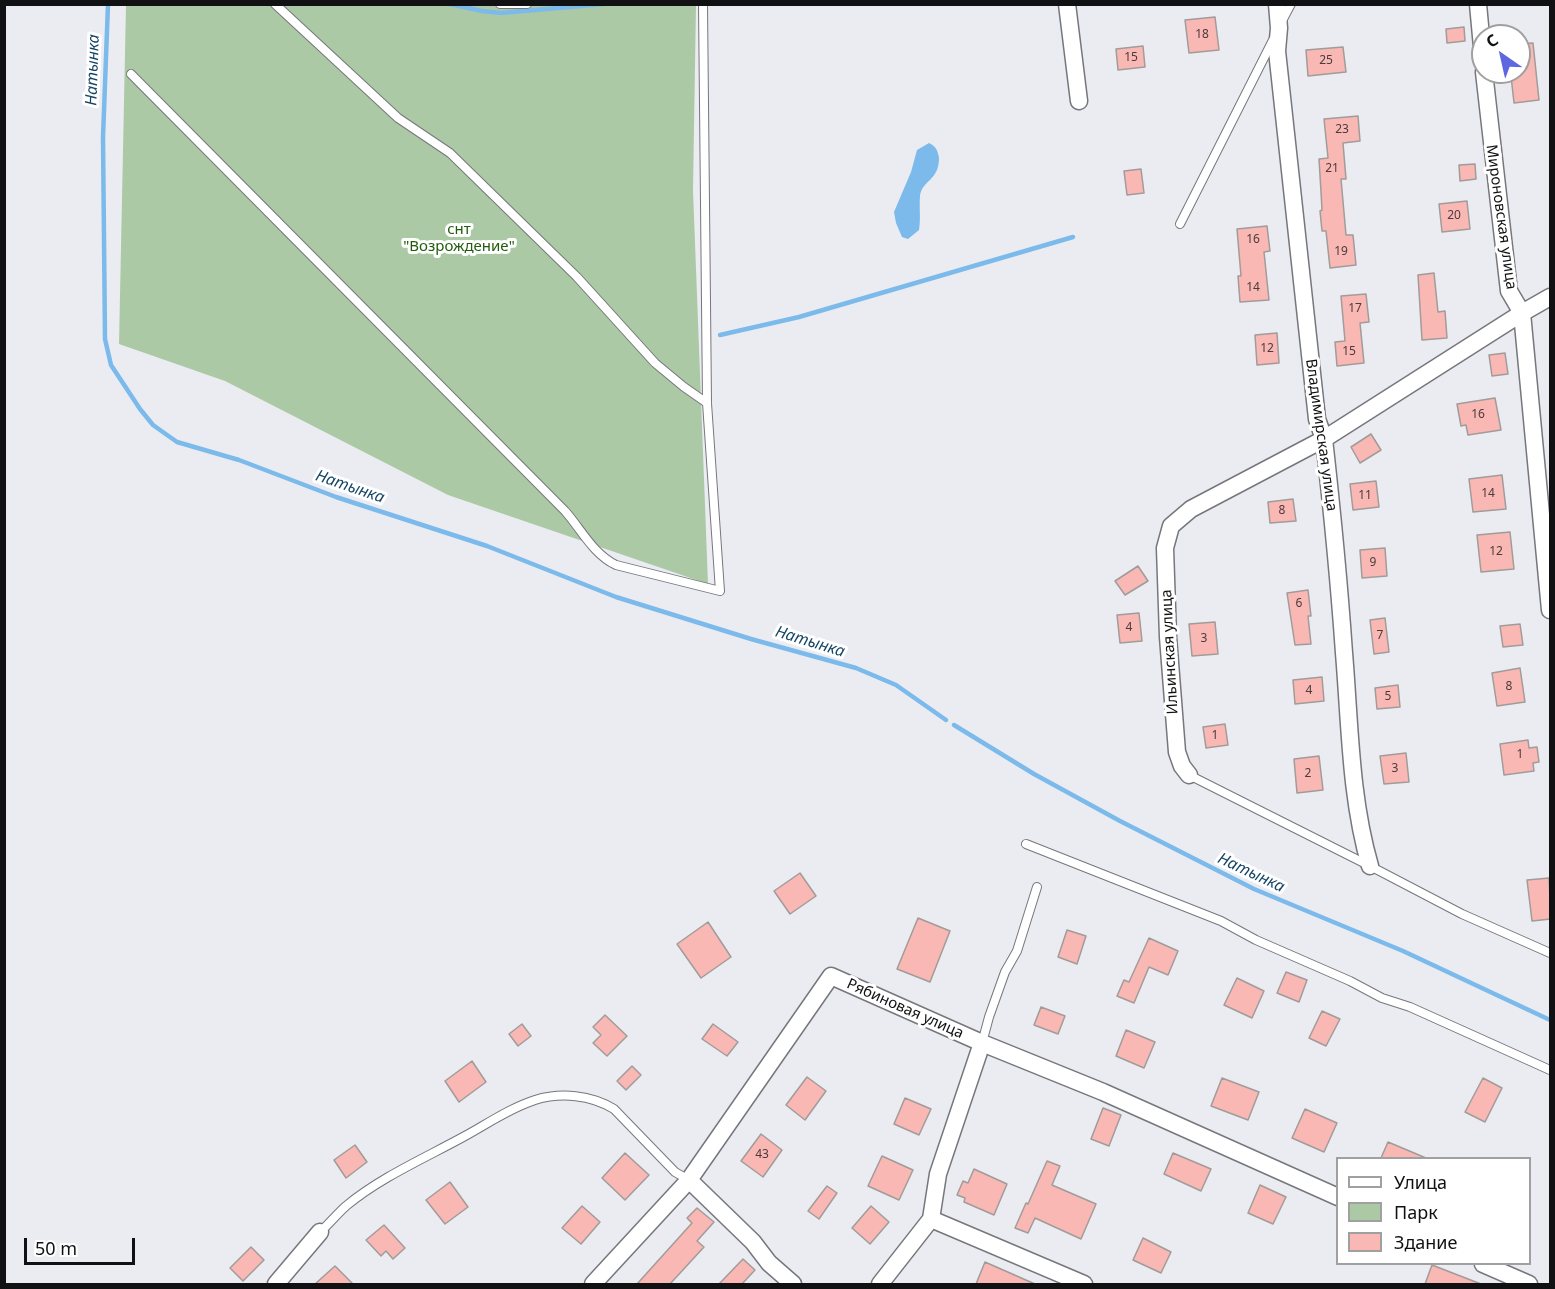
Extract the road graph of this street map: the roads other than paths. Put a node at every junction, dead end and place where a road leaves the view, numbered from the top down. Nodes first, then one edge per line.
1 (275, 4) edge
2 (500, 4) edge
3 (527, 4) edge
4 (703, 4) edge
5 (1067, 4) edge
6 (1277, 4) edge
7 (1291, 4) edge
8 (1478, 4) edge
9 (1480, 24) edge
10 (1279, 28) junction
11 (130, 74) dead end
12 (1485, 84) edge
13 (1079, 101) dead end
14 (1180, 224) dead end
15 (1551, 297) edge
16 (1522, 313) junction
17 (707, 403) junction
18 (1324, 439) junction
19 (1551, 610) edge
20 (1189, 775) joint
21 (1026, 844) dead end
22 (1370, 866) junction
23 (1037, 887) dead end
24 (1551, 953) edge
25 (982, 1043) junction
26 (1551, 1070) edge
27 (689, 1180) junction
28 (1336, 1196) edge
29 (931, 1219) junction
30 (320, 1232) joint
31 (1486, 1265) edge
32 (276, 1284) edge
33 (593, 1284) edge
34 (792, 1284) edge
35 (880, 1284) edge
36 (1084, 1284) edge
37 (1529, 1284) edge

1 - 17 lane
2 - 3 lane
4 - 17 lane
5 - 13 street
6 - 10 street, Владимирская улица
7 - 10 lane
8 - 9 street
10 - 14 lane
10 - 18 street, Владимирская улица
11 - 17 lane
12 - 16 street, Мироновская улица
15 - 16 street
16 - 18 street
16 - 19 street, Мироновская улица
18 - 20 street, Ильинская улица
18 - 22 street, Владимирская улица
20 - 22 lane
21 - 26 lane
22 - 24 lane
23 - 25 lane
25 - 27 street, Рябиновая улица
25 - 28 street, Рябиновая улица
25 - 29 street
27 - 30 lane
27 - 33 street, Рябиновая улица
27 - 34 street
29 - 35 street
29 - 36 street
30 - 32 street
31 - 37 street

